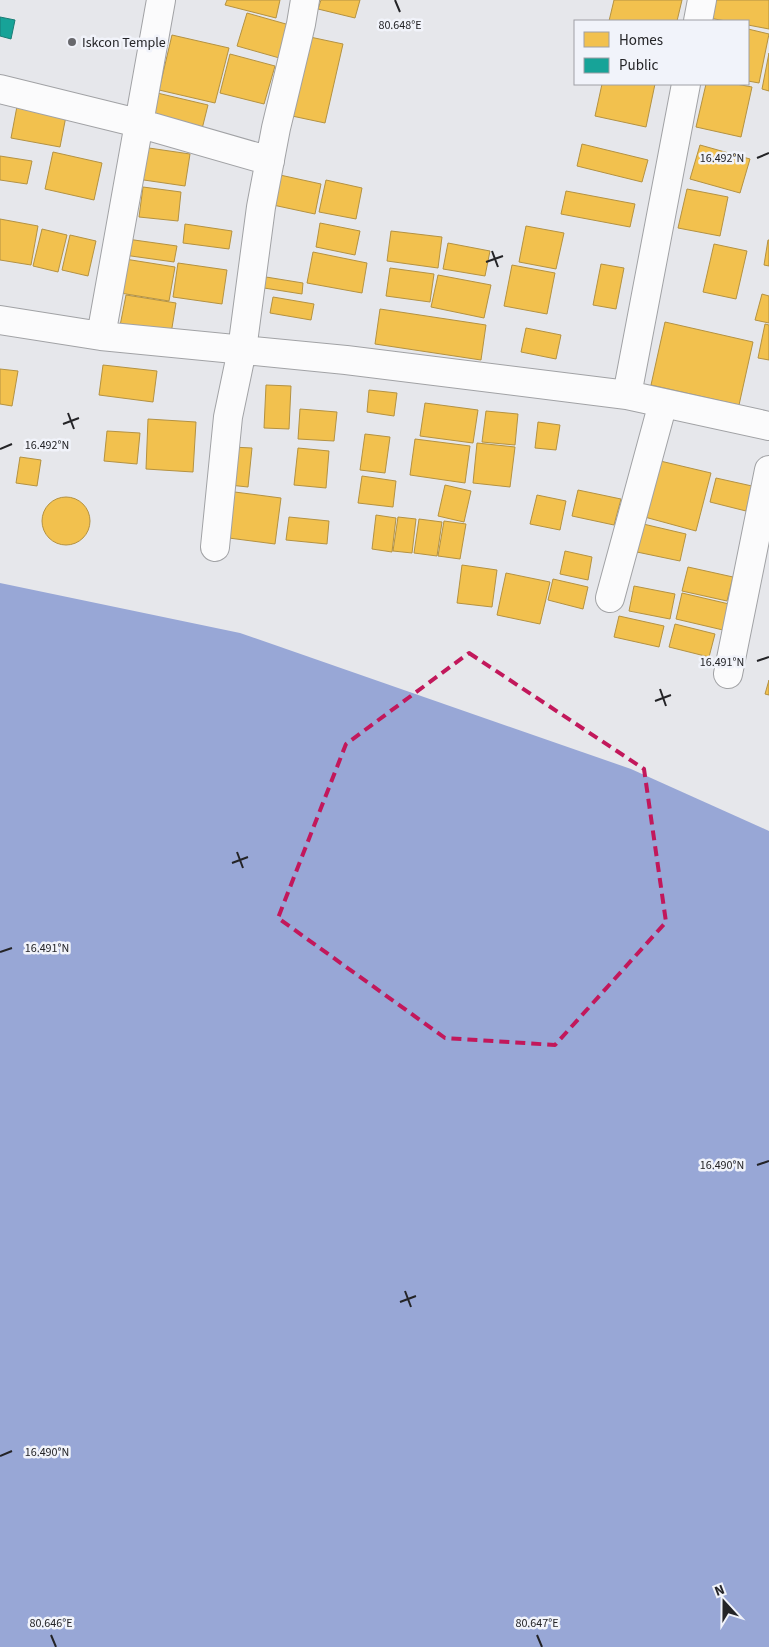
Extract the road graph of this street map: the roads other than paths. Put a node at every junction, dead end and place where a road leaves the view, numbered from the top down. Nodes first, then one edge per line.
1 (161, 0) edge
2 (305, 0) edge
3 (702, 0) edge
4 (698, 20) edge
5 (686, 85) edge
6 (0, 89) edge
7 (138, 123) junction
8 (270, 161) junction
9 (0, 320) edge
10 (101, 336) junction
11 (242, 350) junction
12 (627, 395) junction
13 (663, 404) junction
14 (769, 426) edge
15 (769, 470) edge
16 (215, 548) dead end
17 (610, 598) dead end
18 (728, 674) dead end

1 - 7 street
2 - 8 street
3 - 4 street
5 - 12 street
6 - 7 street
7 - 8 street
7 - 10 street
8 - 11 street
9 - 10 street
10 - 11 street
11 - 12 street
11 - 16 street
12 - 13 street
13 - 14 street
13 - 17 street
15 - 18 street

